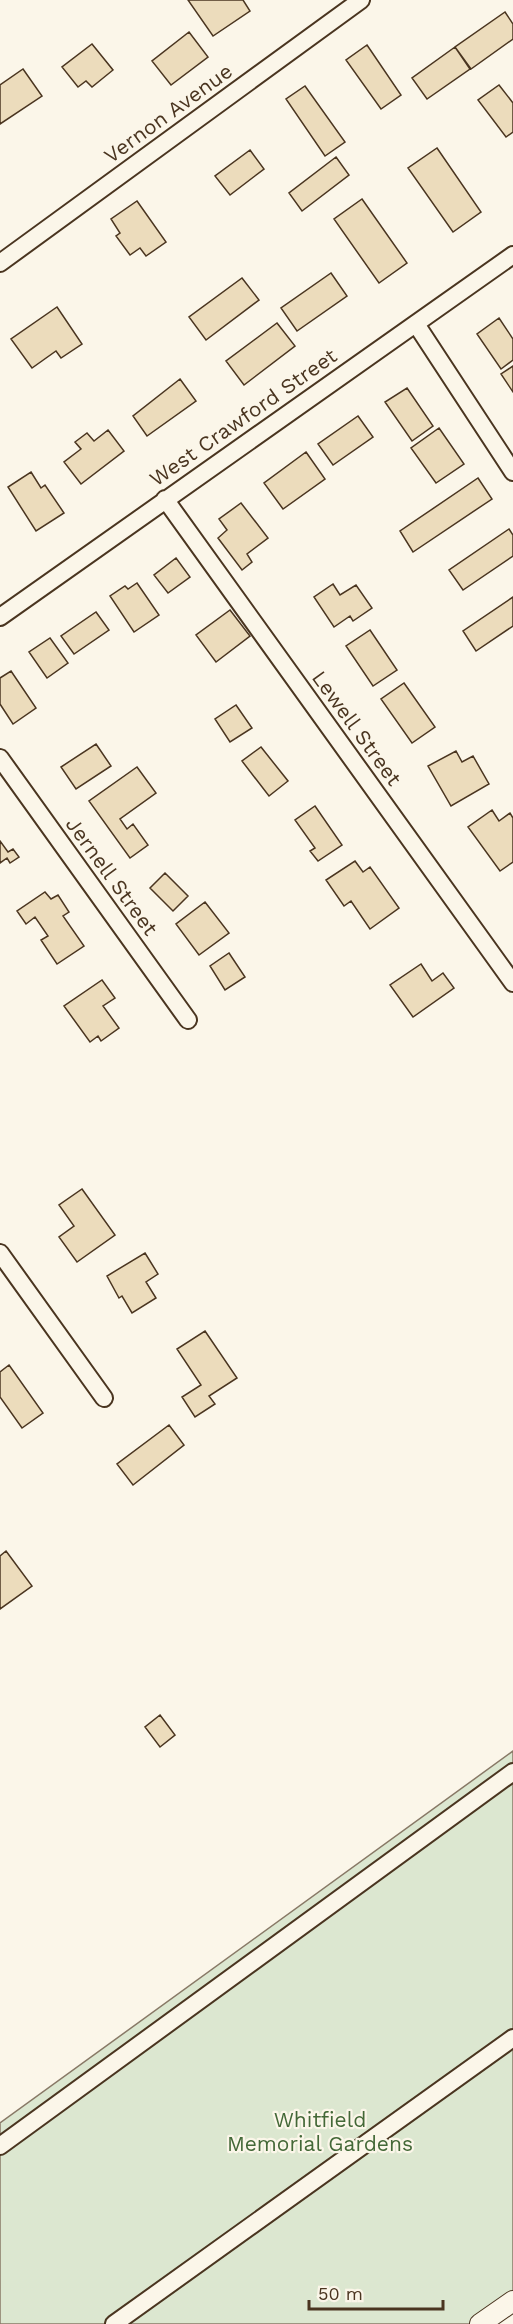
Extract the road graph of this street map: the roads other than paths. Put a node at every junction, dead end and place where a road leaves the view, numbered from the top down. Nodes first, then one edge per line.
1 (361, 0) edge
2 (513, 255) edge
3 (0, 263) edge
4 (416, 324) junction
5 (513, 472) edge
6 (165, 499) junction
7 (0, 617) edge
8 (0, 758) edge
9 (513, 983) edge
10 (188, 1020) dead end
11 (0, 1253) edge
12 (104, 1398) dead end
13 (513, 1772) edge
14 (513, 2038) edge
15 (0, 2146) edge
16 (513, 2301) edge
17 (114, 2324) edge
18 (480, 2324) edge

1 - 3 street, Vernon Avenue
2 - 4 street, West Crawford Street
4 - 5 street
4 - 6 street, West Crawford Street
6 - 7 street, West Crawford Street
6 - 9 street, Lewell Street
8 - 10 street, Jernell Street
11 - 12 street
13 - 15 street
14 - 17 street
16 - 18 street

